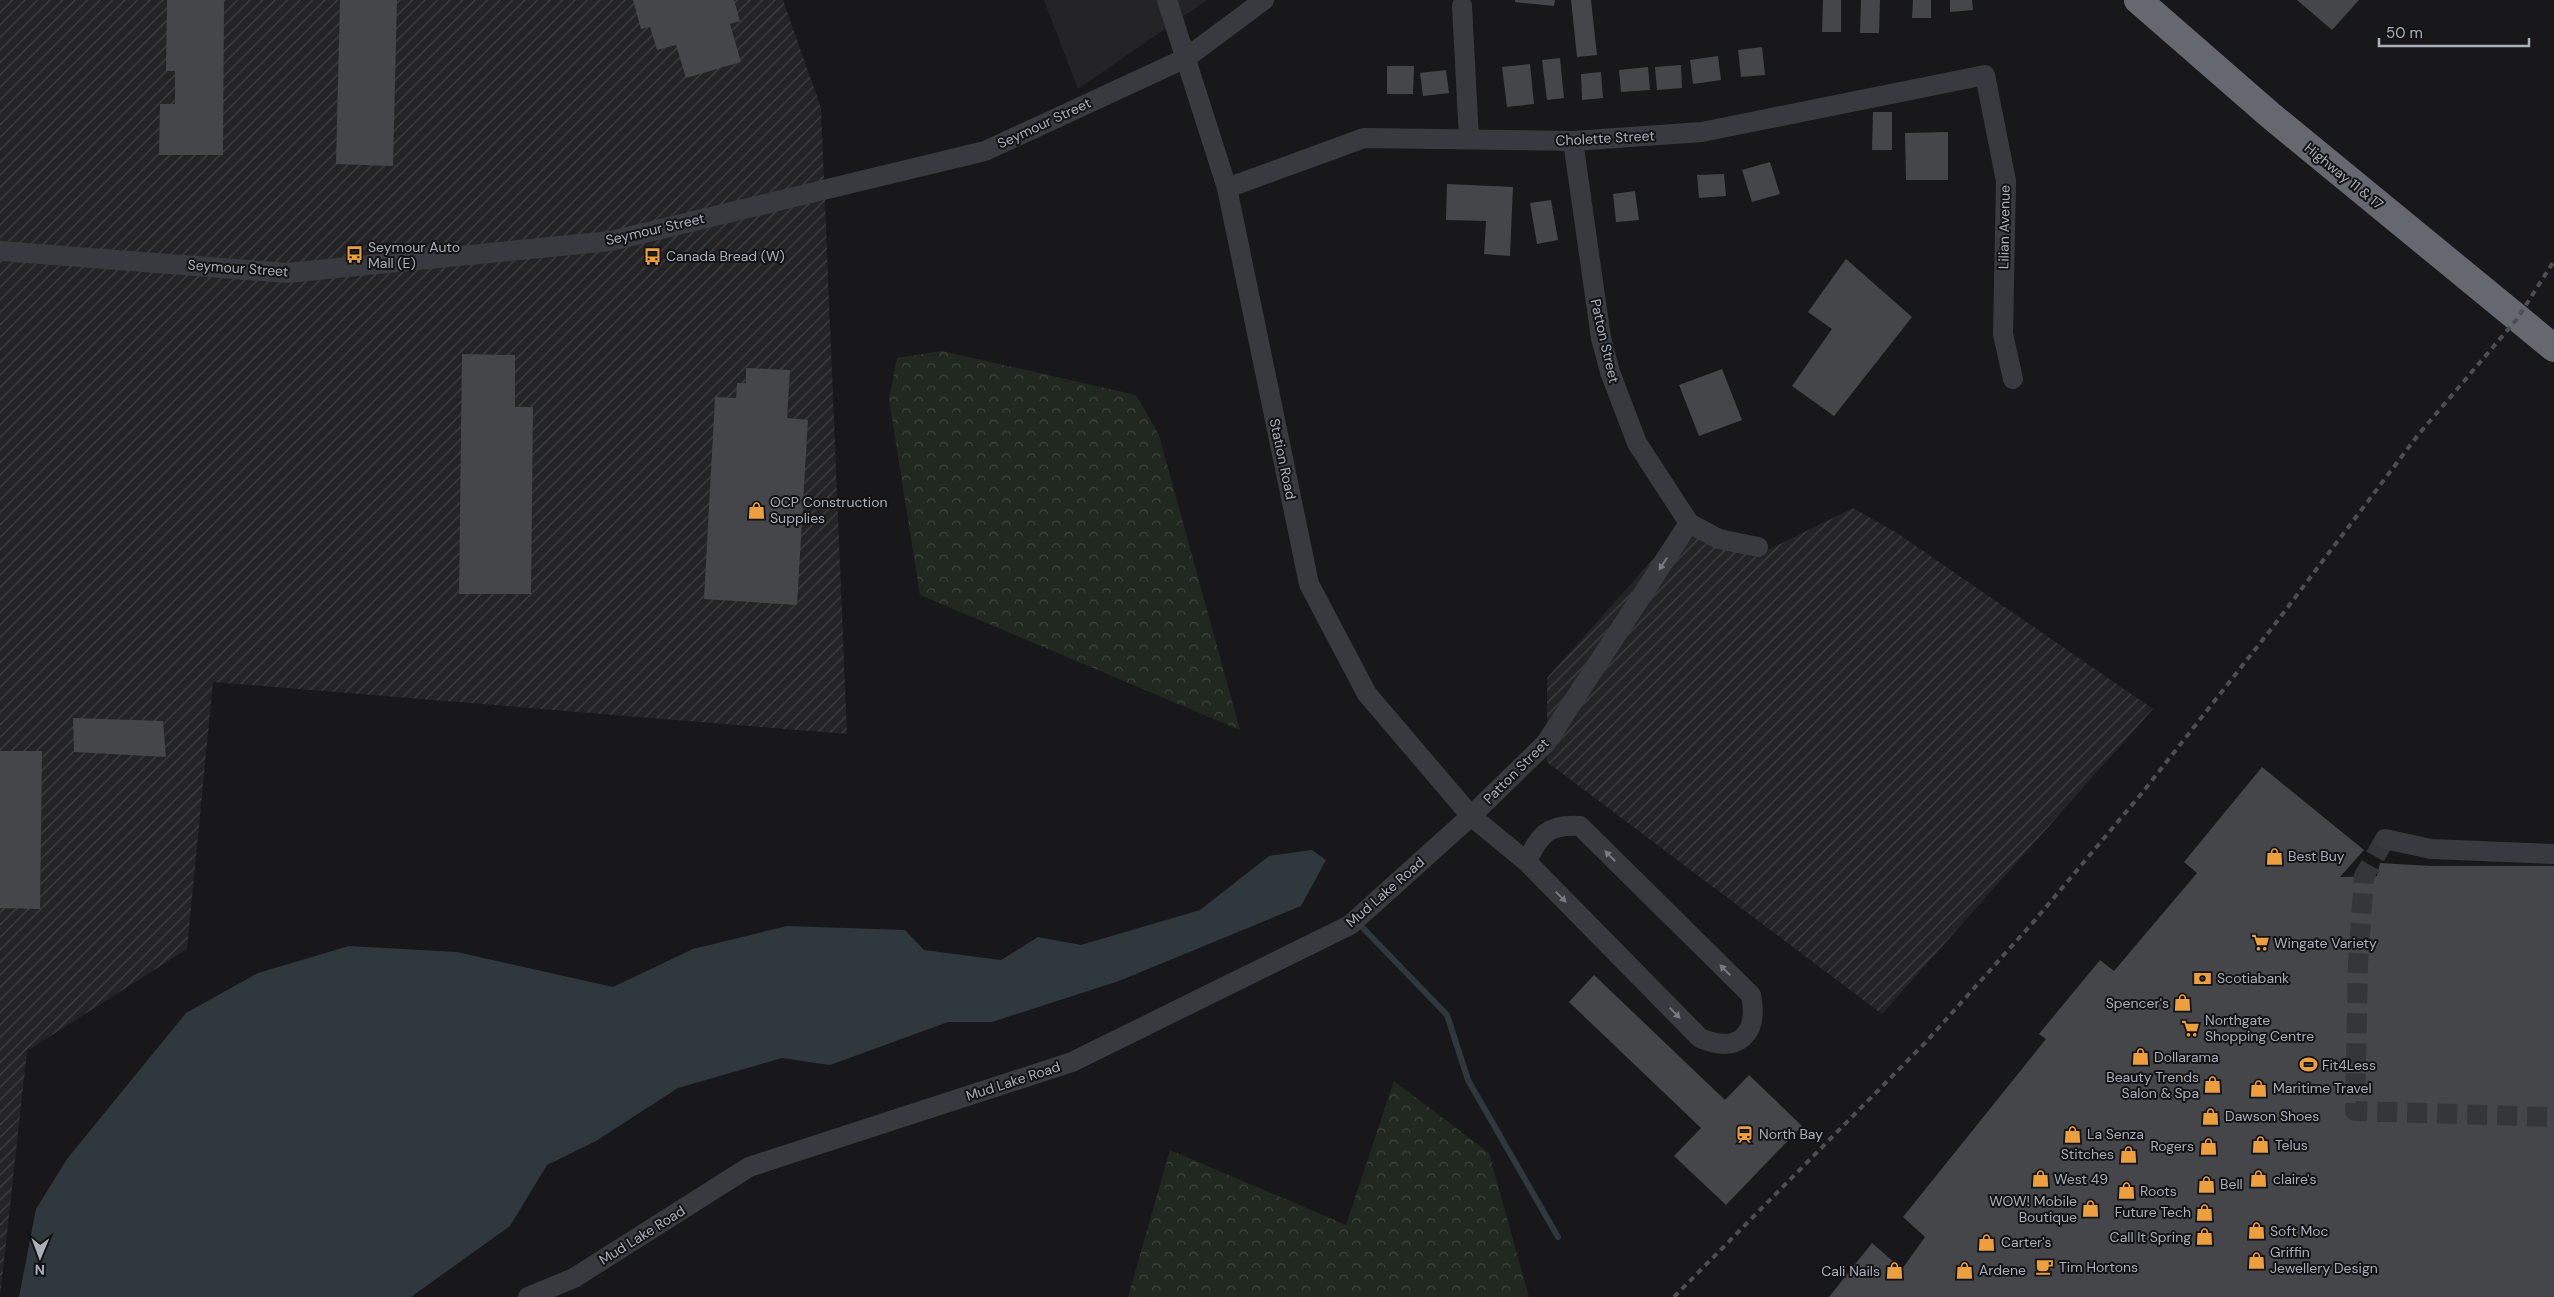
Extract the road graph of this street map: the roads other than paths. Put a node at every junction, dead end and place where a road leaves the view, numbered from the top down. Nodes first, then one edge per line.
1 (1167, 0) edge
2 (1264, 0) edge
3 (2138, 0) edge
4 (1462, 6) dead end
5 (1186, 58) junction
6 (1985, 75) joint
7 (1469, 140) junction
8 (1573, 141) junction
9 (1227, 188) junction
10 (0, 251) edge
11 (2554, 348) edge
12 (2013, 379) dead end
13 (1689, 523) junction
14 (1758, 547) dead end
15 (1471, 816) junction
16 (2385, 839) dead end
17 (2554, 854) edge
18 (1527, 862) junction
19 (528, 1297) edge

1 - 5 street, Station Road
2 - 5 street, Seymour Street
3 - 11 highway, Highway 11 & 17
4 - 7 street
5 - 9 street, Station Road
5 - 10 street, Seymour Street
6 - 8 street, Cholette Street
6 - 12 street, Lilian Avenue
7 - 8 street, Cholette Street
7 - 9 street, Cholette Street
8 - 13 street, Patton Street
9 - 15 street, Station Road
13 - 14 street, Patton Street
13 -> 15 street, Patton Street
15 - 18 street, Station Road
15 - 19 street, Mud Lake Road
16 - 17 street
18 -> 18 street, Station Road

